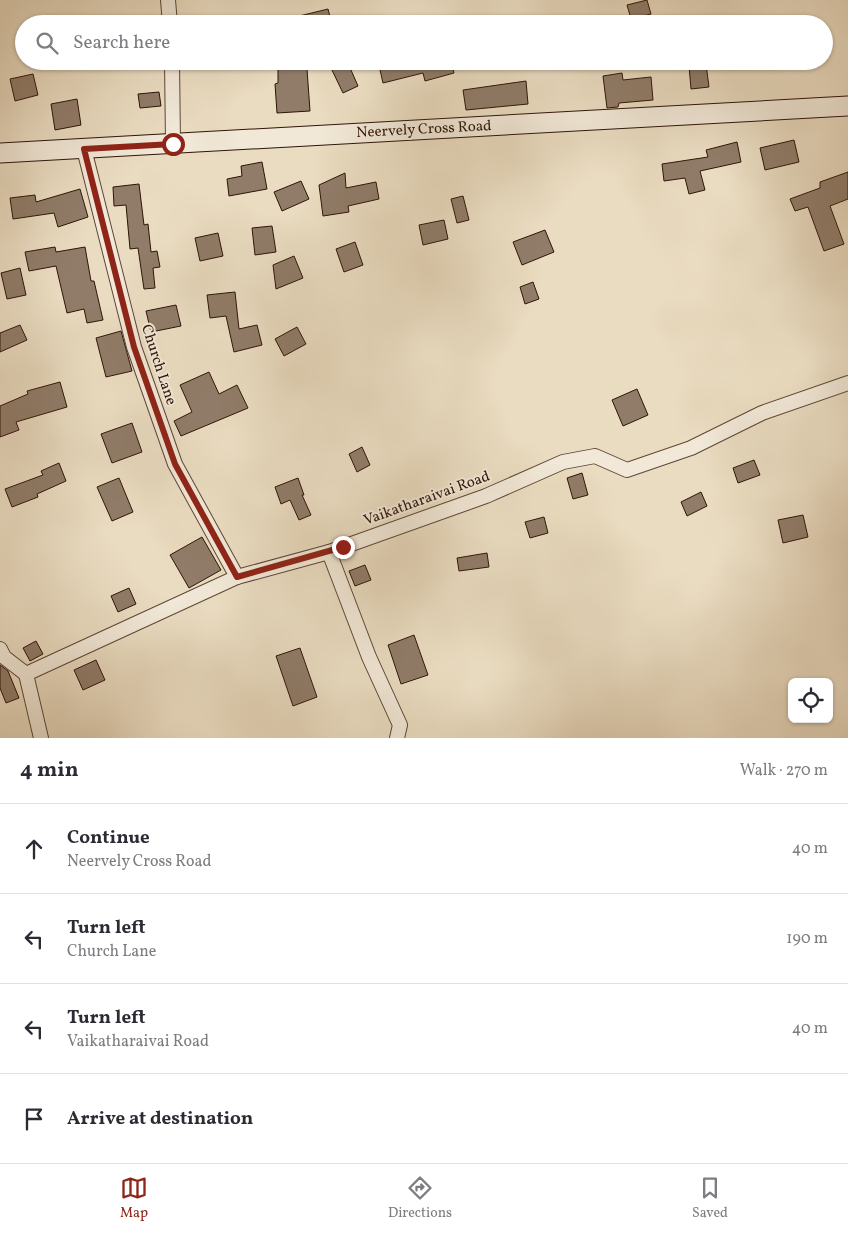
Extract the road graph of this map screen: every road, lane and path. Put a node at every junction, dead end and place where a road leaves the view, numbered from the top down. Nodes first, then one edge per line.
1 (168, 0) edge
2 (169, 15) edge
3 (172, 70) edge
4 (848, 106) edge
5 (173, 144) junction
6 (84, 149) junction
7 (0, 153) edge
8 (848, 384) edge
9 (329, 552) junction
10 (237, 577) junction
11 (0, 649) edge
12 (26, 674) junction
13 (41, 738) edge
14 (398, 738) edge

1 - 2 street
3 - 5 street
4 - 5 street, Neervely Cross Road
5 - 6 street, Neervely Cross Road
6 - 7 street, Neervely Cross Road
6 - 10 street, Church Lane
8 - 9 street, Vaikatharaivai Road
9 - 10 street, Vaikatharaivai Road
9 - 14 street
10 - 12 street, Vaikatharaivai Road
11 - 12 street
12 - 13 street

